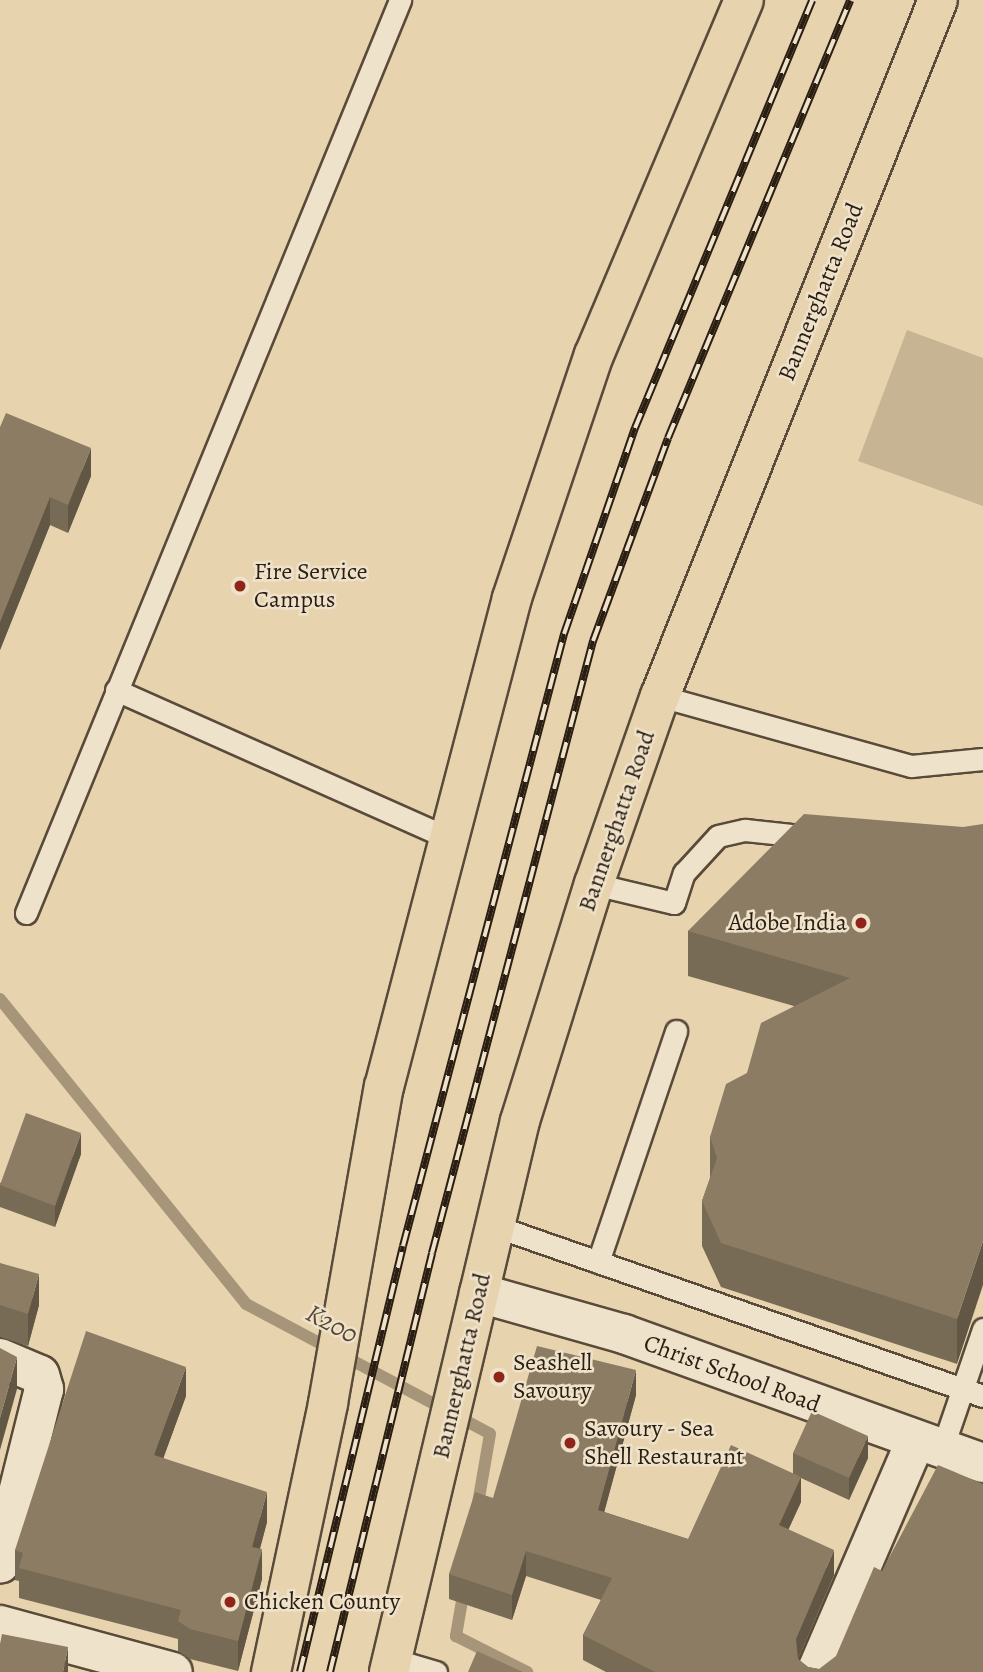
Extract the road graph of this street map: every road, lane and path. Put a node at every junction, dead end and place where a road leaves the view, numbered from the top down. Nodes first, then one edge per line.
1 (400, 0) edge
2 (744, 0) edge
3 (938, 0) edge
4 (116, 690) junction
5 (660, 696) junction
6 (983, 759) edge
7 (448, 838) junction
8 (838, 841) edge
9 (594, 884) junction
10 (26, 913) dead end
11 (676, 1031) dead end
12 (495, 1226) junction
13 (598, 1262) junction
14 (479, 1293) junction
15 (983, 1329) edge
16 (0, 1358) edge
17 (973, 1392) edge
18 (929, 1444) junction
19 (983, 1463) edge
20 (0, 1564) edge
21 (0, 1625) edge
22 (391, 1666) edge
23 (173, 1672) edge
24 (271, 1672) edge
25 (436, 1672) edge
26 (816, 1672) edge

1 - 4 lane
2 - 7 main road
3 - 5 main road, Bannerghatta Road
4 - 7 lane
4 - 10 lane
5 - 6 lane
5 - 9 main road, Bannerghatta Road
7 - 24 main road
8 - 9 lane
9 - 12 main road, Bannerghatta Road
11 - 13 lane
12 - 13 lane
12 - 14 main road, Bannerghatta Road
13 - 17 lane
14 - 18 street, Christ School Road
14 - 22 main road, Bannerghatta Road
15 - 17 lane
16 - 20 street
17 - 18 lane
18 - 19 street, Christ School Road
18 - 26 street
21 - 23 street
22 - 25 lane

